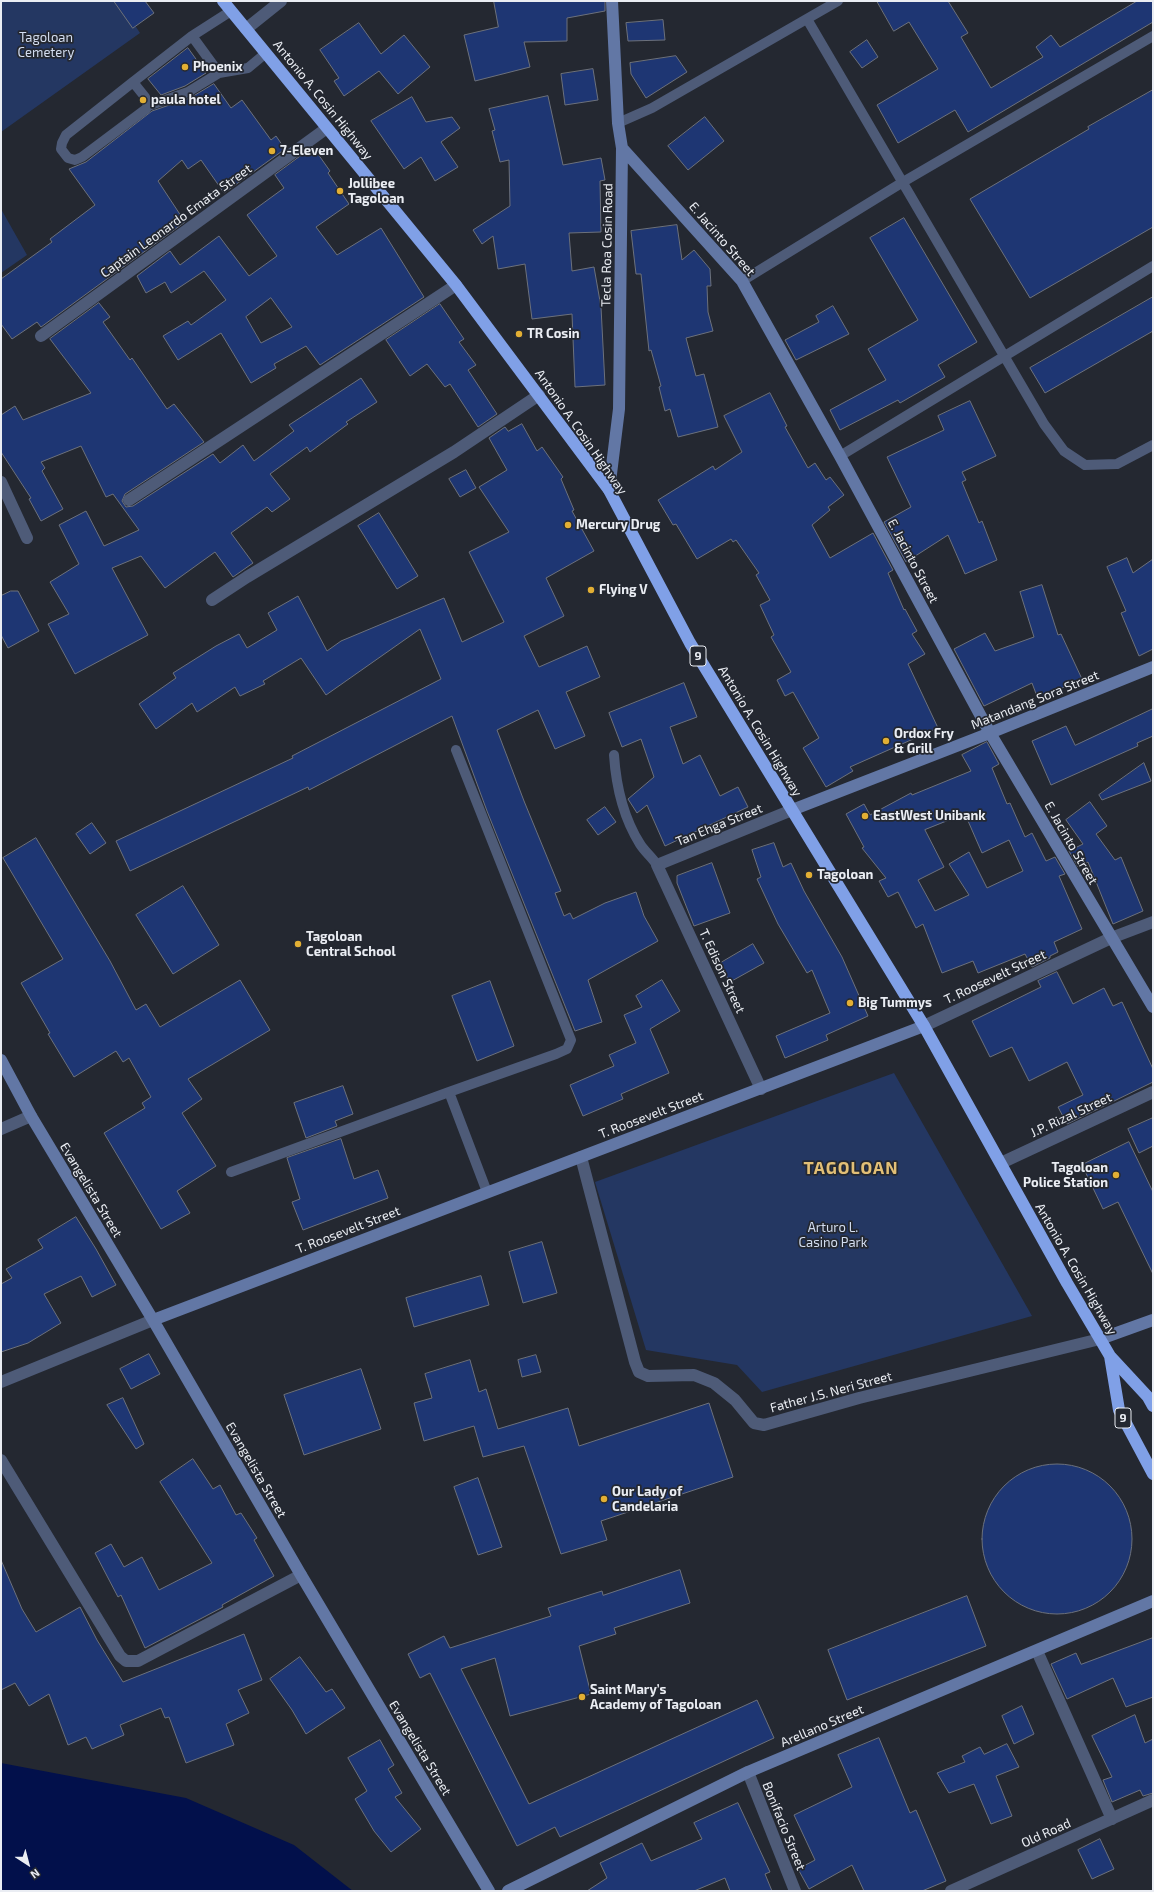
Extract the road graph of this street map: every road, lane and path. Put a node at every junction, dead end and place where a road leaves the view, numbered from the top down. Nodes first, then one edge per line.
1 (223, 1) edge
2 (281, 1) edge
3 (612, 1) edge
4 (838, 1) edge
5 (231, 11) junction
6 (807, 19) junction
7 (246, 29) junction
8 (192, 36) junction
9 (1153, 36) edge
10 (266, 53) junction
11 (219, 74) junction
12 (133, 82) junction
13 (148, 106) junction
14 (618, 123) junction
15 (327, 128) junction
16 (622, 148) junction
17 (903, 182) junction
18 (1153, 266) edge
19 (742, 281) junction
20 (456, 285) junction
21 (41, 336) dead end
22 (1005, 358) junction
23 (539, 395) junction
24 (1153, 445) edge
25 (840, 456) junction
26 (1, 482) edge
27 (609, 490) junction
28 (129, 500) dead end
29 (27, 538) dead end
30 (212, 600) dead end
31 (1153, 666) edge
32 (990, 733) junction
33 (456, 750) dead end
34 (614, 755) dead end
35 (792, 810) junction
36 (657, 865) junction
37 (1153, 922) edge
38 (1111, 938) junction
39 (1153, 1007) edge
40 (924, 1026) junction
41 (1, 1060) edge
42 (761, 1089) junction
43 (449, 1092) junction
44 (1153, 1092) edge
45 (31, 1116) junction
46 (1, 1129) edge
47 (581, 1157) junction
48 (1001, 1163) junction
49 (232, 1172) dead end
50 (487, 1192) junction
51 (153, 1320) junction
52 (1153, 1320) edge
53 (1100, 1339) junction
54 (1110, 1356) junction
55 (1, 1382) edge
56 (1153, 1406) edge
57 (1, 1460) edge
58 (1153, 1474) edge
59 (301, 1575) junction
60 (1153, 1601) edge
61 (1037, 1651) junction
62 (748, 1772) junction
63 (1153, 1800) edge
64 (1112, 1819) junction
65 (489, 1891) edge
66 (508, 1891) edge
67 (795, 1891) edge
68 (951, 1891) edge

1 - 5 highway, Antonio A. Cosin Highway / 9
2 - 7 street
3 - 14 street, Tecla Roa Cosin Road
4 - 6 lane
5 - 7 highway, Antonio A. Cosin Highway / 9
5 - 8 lane
6 - 14 lane
6 - 17 lane
7 - 10 highway, Antonio A. Cosin Highway / 9
8 - 11 lane
8 - 12 lane
9 - 17 lane
10 - 11 lane
10 - 15 highway, Antonio A. Cosin Highway / 9
11 - 13 lane
12 - 13 lane
12 - 13 lane
14 - 16 street, Tecla Roa Cosin Road
15 - 20 highway, Antonio A. Cosin Highway / 9
15 - 21 street, Captain Leonardo Emata Street
16 - 19 street, E. Jacinto Street
16 - 27 street, Tecla Roa Cosin Road
17 - 19 lane
17 - 22 lane
18 - 22 lane
19 - 25 street, E. Jacinto Street
20 - 23 highway, Antonio A. Cosin Highway / 9
20 - 28 street
22 - 24 lane
22 - 25 lane
23 - 27 highway, Antonio A. Cosin Highway / 9
23 - 30 street
25 - 32 street, E. Jacinto Street
26 - 29 street
27 - 35 highway, Antonio A. Cosin Highway / 9
31 - 32 street, Matandang Sora Street
32 - 35 street, Matandang Sora Street
32 - 38 street, E. Jacinto Street
33 - 43 lane
34 - 36 lane
35 - 36 street, Tan Ehga Street
35 - 40 highway, Antonio A. Cosin Highway / 9
36 - 42 street, T. Edison Street
37 - 38 street, T. Roosevelt Street
38 - 39 street, E. Jacinto Street
38 - 40 street, T. Roosevelt Street
40 - 42 street, T. Roosevelt Street
40 - 48 highway, Antonio A. Cosin Highway / 9
41 - 45 street, Evangelista Street
42 - 47 street, T. Roosevelt Street
43 - 49 lane
43 - 50 lane
44 - 48 street, J.P. Rizal Street
45 - 46 street
45 - 51 street, Evangelista Street
47 - 50 street, T. Roosevelt Street
47 - 53 street, Father J.S. Neri Street
48 - 53 highway, Antonio A. Cosin Highway / 9
50 - 51 street, T. Roosevelt Street
51 - 55 street
51 - 59 street, Evangelista Street
52 - 53 street
53 - 54 highway, Antonio A. Cosin Highway / 9
54 - 56 highway, Antonio A. Cosin Highway / 9
54 - 58 highway, Antonio A. Cosin Highway / 9
57 - 59 street
59 - 65 street, Evangelista Street
60 - 61 street, Arellano Street
61 - 62 street, Arellano Street
61 - 64 street
62 - 66 street, Arellano Street
62 - 67 street, Bonifacio Street
63 - 64 street, Old Road
64 - 68 street, Old Road

